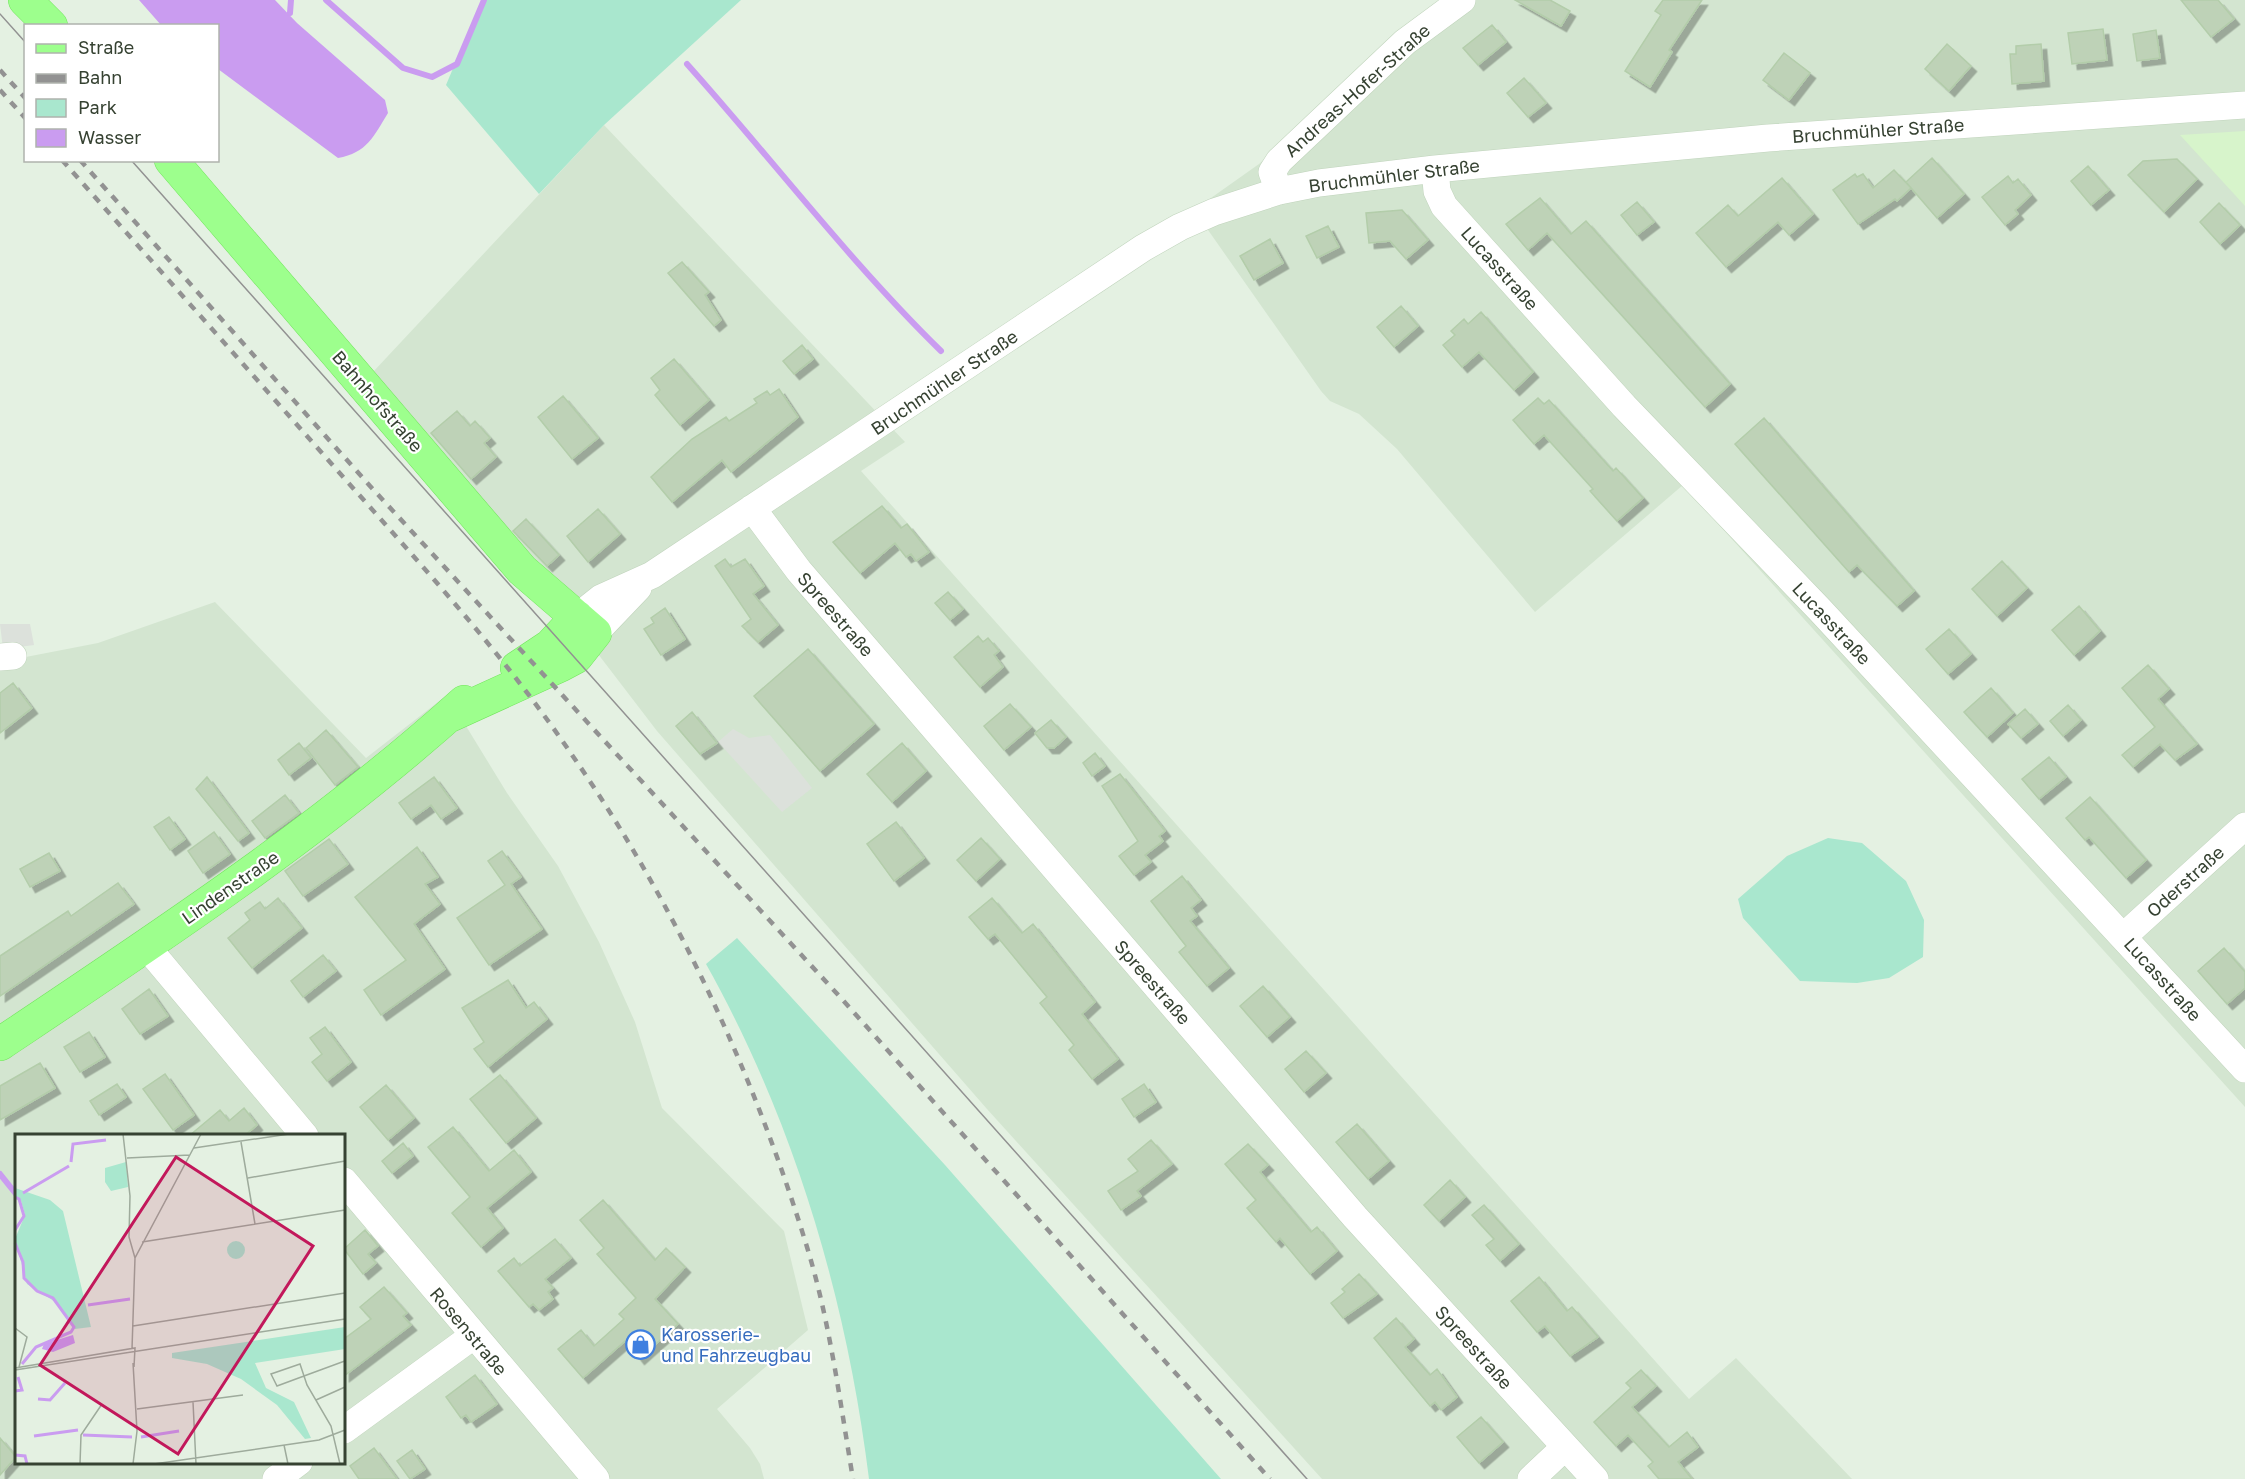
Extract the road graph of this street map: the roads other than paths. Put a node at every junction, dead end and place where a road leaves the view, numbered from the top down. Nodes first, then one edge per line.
1 (25, 0) edge
2 (1462, 0) edge
3 (49, 24) edge
4 (2245, 105) edge
5 (173, 162) edge
6 (1435, 169) junction
7 (1279, 191) junction
8 (752, 508) junction
9 (586, 625) junction
10 (2245, 826) edge
11 (2124, 936) junction
12 (146, 946) junction
13 (0, 1044) edge
14 (2245, 1069) edge
15 (303, 1134) edge
16 (345, 1182) edge
17 (473, 1336) junction
18 (345, 1429) edge
19 (1565, 1447) junction
20 (296, 1464) edge
21 (276, 1479) edge
22 (596, 1479) edge
23 (1531, 1479) edge
24 (1595, 1479) edge

1 - 3 main road
2 - 7 street, Andreas-Hofer-Straße
4 - 6 street, Bruchmühler Straße
5 - 9 main road, Bahnhofstraße
6 - 7 street, Bruchmühler Straße
6 - 11 street, Lucasstraße
7 - 8 street, Bruchmühler Straße
8 - 9 street, Bruchmühler Straße
8 - 19 street, Spreestraße
9 - 12 main road, Lindenstraße
10 - 11 street, Oderstraße
11 - 14 street, Lucasstraße
12 - 13 main road, Lindenstraße
12 - 15 street
16 - 17 street, Rosenstraße
17 - 18 street
17 - 22 street, Rosenstraße
19 - 23 street
19 - 24 street, Spreestraße
20 - 21 street

